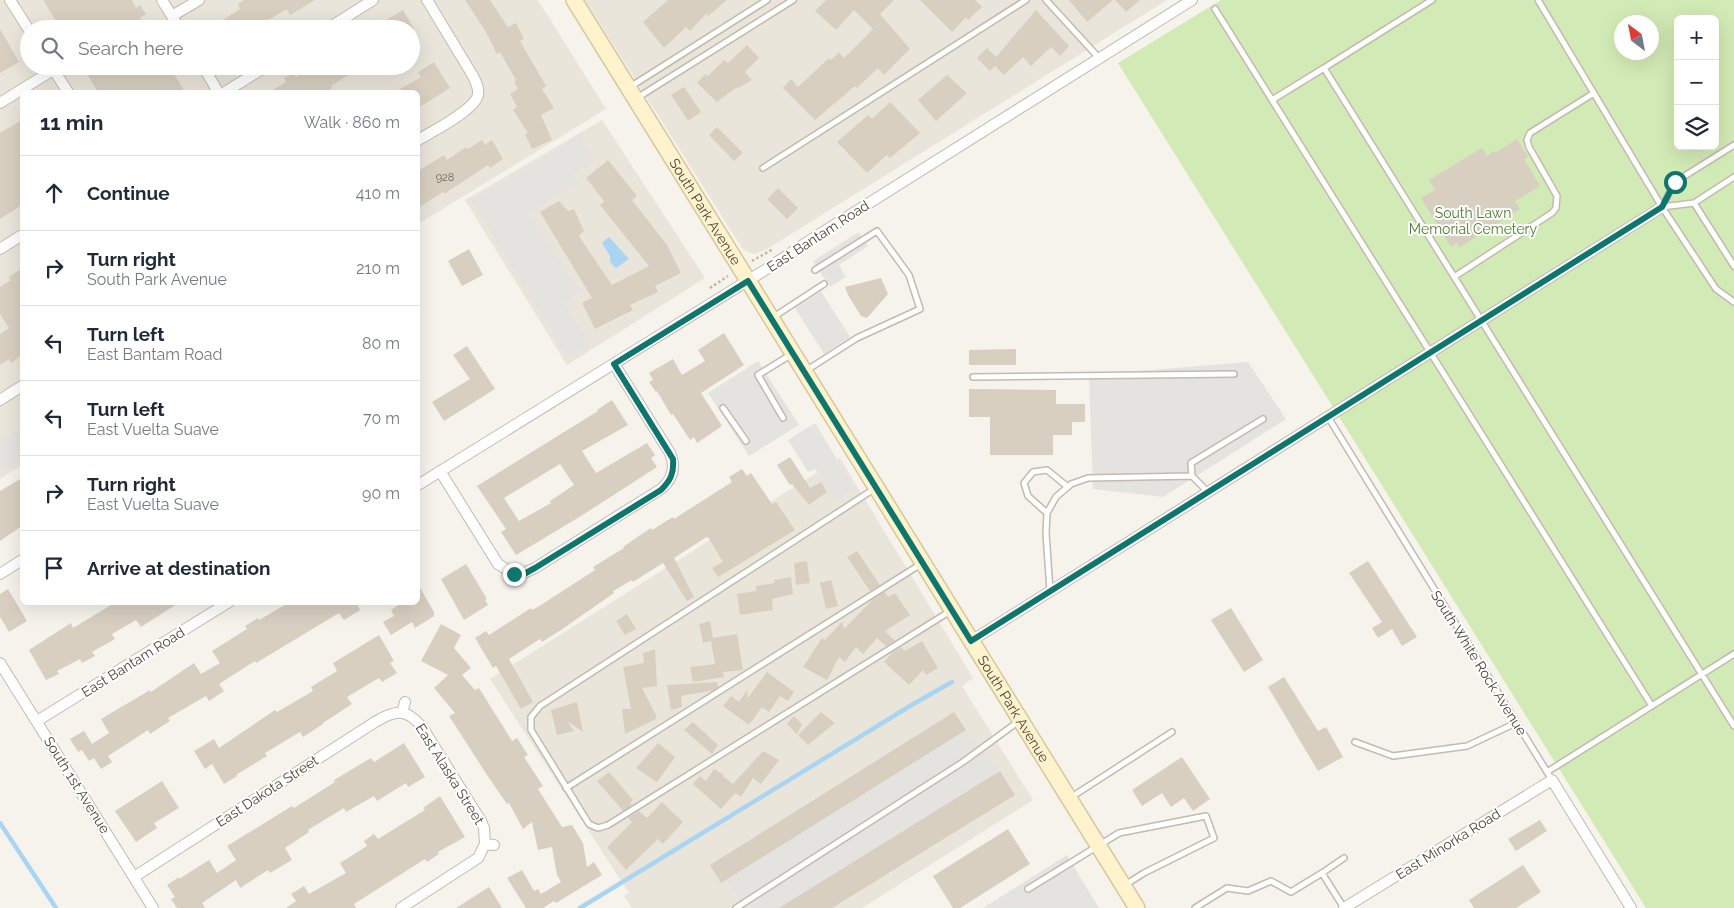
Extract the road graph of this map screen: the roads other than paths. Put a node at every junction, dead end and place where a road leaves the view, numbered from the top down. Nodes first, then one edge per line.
1 (10, 0) edge
2 (162, 0) edge
3 (199, 0) edge
4 (373, 0) edge
5 (427, 0) edge
6 (574, 0) edge
7 (767, 0) edge
8 (793, 0) edge
9 (1026, 0) edge
10 (1046, 0) edge
11 (1192, 0) edge
12 (1432, 0) edge
13 (1538, 0) edge
14 (1215, 9) dead end
15 (172, 16) junction
16 (23, 20) edge
17 (174, 20) edge
18 (341, 20) edge
19 (1099, 58) junction
20 (1324, 68) junction
21 (42, 75) edge
22 (57, 75) edge
23 (208, 75) edge
24 (252, 75) edge
25 (67, 90) edge
26 (217, 90) edge
27 (228, 90) edge
28 (1594, 93) junction
29 (631, 94) junction
30 (1272, 100) junction
31 (0, 103) edge
32 (420, 139) edge
33 (1734, 145) edge
34 (763, 168) dead end
35 (1734, 177) edge
36 (1694, 203) junction
37 (1662, 207) junction
38 (20, 236) edge
39 (0, 249) edge
40 (1734, 266) edge
41 (815, 270) dead end
42 (1454, 276) junction
43 (748, 281) junction
44 (824, 284) dead end
45 (1734, 302) edge
46 (771, 318) junction
47 (1482, 321) junction
48 (793, 353) junction
49 (1430, 353) junction
50 (614, 364) junction
51 (804, 372) junction
52 (1234, 374) dead end
53 (973, 377) dead end
54 (20, 387) edge
55 (0, 400) edge
56 (724, 408) dead end
57 (1328, 417) junction
58 (783, 418) dead end
59 (1263, 419) dead end
60 (746, 441) dead end
61 (440, 471) junction
62 (1192, 476) junction
63 (420, 485) edge
64 (1068, 487) junction
65 (876, 488) junction
66 (1208, 492) junction
67 (1047, 513) junction
68 (20, 561) edge
69 (923, 563) junction
70 (0, 574) edge
71 (1050, 591) junction
72 (224, 605) edge
73 (952, 610) junction
74 (971, 641) junction
75 (1734, 654) edge
76 (0, 663) edge
77 (1701, 674) junction
78 (1652, 706) junction
79 (404, 707) joint
80 (1021, 720) junction
81 (37, 722) junction
82 (1516, 722) junction
83 (1734, 726) edge
84 (1172, 732) dead end
85 (1355, 742) dead end
86 (1549, 776) junction
87 (566, 788) junction
88 (1069, 798) junction
89 (1099, 845) junction
90 (1344, 858) dead end
91 (1322, 873) junction
92 (134, 877) junction
93 (1124, 886) junction
94 (1028, 889) dead end
95 (153, 908) edge
96 (400, 908) edge
97 (736, 908) edge
98 (1137, 908) edge
99 (1195, 908) edge
100 (1344, 908) edge
101 (1630, 908) edge

1 - 16 street
2 - 15 street
3 - 15 street
4 - 18 street
5 - 32 street
6 - 29 main road, South Park Avenue
7 - 29 lane
8 - 29 lane
9 - 34 lane
10 - 19 lane
11 - 19 street, East Bantam Road
12 - 20 lane
13 - 28 lane
14 - 30 lane
15 - 17 street
19 - 43 street, East Bantam Road
20 - 30 lane
20 - 42 lane
21 - 31 street
22 - 25 street
23 - 26 street
24 - 27 street
28 - 37 lane
28 - 42 lane
29 - 43 main road, South Park Avenue
30 - 49 lane
33 - 37 lane
35 - 36 lane
36 - 37 lane
36 - 40 lane
37 - 45 lane
37 - 47 street
38 - 39 street
41 - 51 lane
42 - 47 lane
43 - 46 main road, South Park Avenue
43 - 50 street, East Bantam Road
44 - 46 lane
46 - 48 main road, South Park Avenue
47 - 49 street
47 - 77 lane
48 - 51 main road, South Park Avenue
48 - 58 lane
49 - 57 street
49 - 78 lane
50 - 61 street, East Bantam Road
50 - 61 street
51 - 65 main road, South Park Avenue
52 - 53 lane
54 - 55 street
56 - 60 lane
57 - 66 street
57 - 82 lane, South White Rock Avenue
59 - 62 lane
61 - 63 street, East Bantam Road
62 - 64 lane
62 - 66 lane
64 - 67 lane
64 - 67 lane
65 - 69 main road, South Park Avenue
65 - 87 lane
66 - 71 street
67 - 71 lane
68 - 70 street
69 - 73 main road, South Park Avenue
69 - 87 lane
71 - 74 street
72 - 81 street, East Bantam Road
73 - 74 main road, South Park Avenue
73 - 87 lane
74 - 80 main road, South Park Avenue
75 - 77 lane
76 - 81 street, South 1st Avenue
77 - 78 lane
77 - 83 lane
78 - 86 lane
79 - 92 street, East Dakota Street
79 - 96 street, East Alaska Street
80 - 88 main road, South Park Avenue
80 - 97 lane
81 - 92 street, South 1st Avenue
82 - 85 lane
82 - 86 lane, South White Rock Avenue
84 - 88 lane
86 - 100 street, East Minorka Road
86 - 101 street, South White Rock Avenue
88 - 89 main road, South Park Avenue
89 - 93 main road, South Park Avenue
89 - 93 lane
89 - 94 lane
90 - 91 lane
91 - 99 lane
91 - 100 lane
92 - 95 street, South 1st Avenue
93 - 98 main road, South Park Avenue

